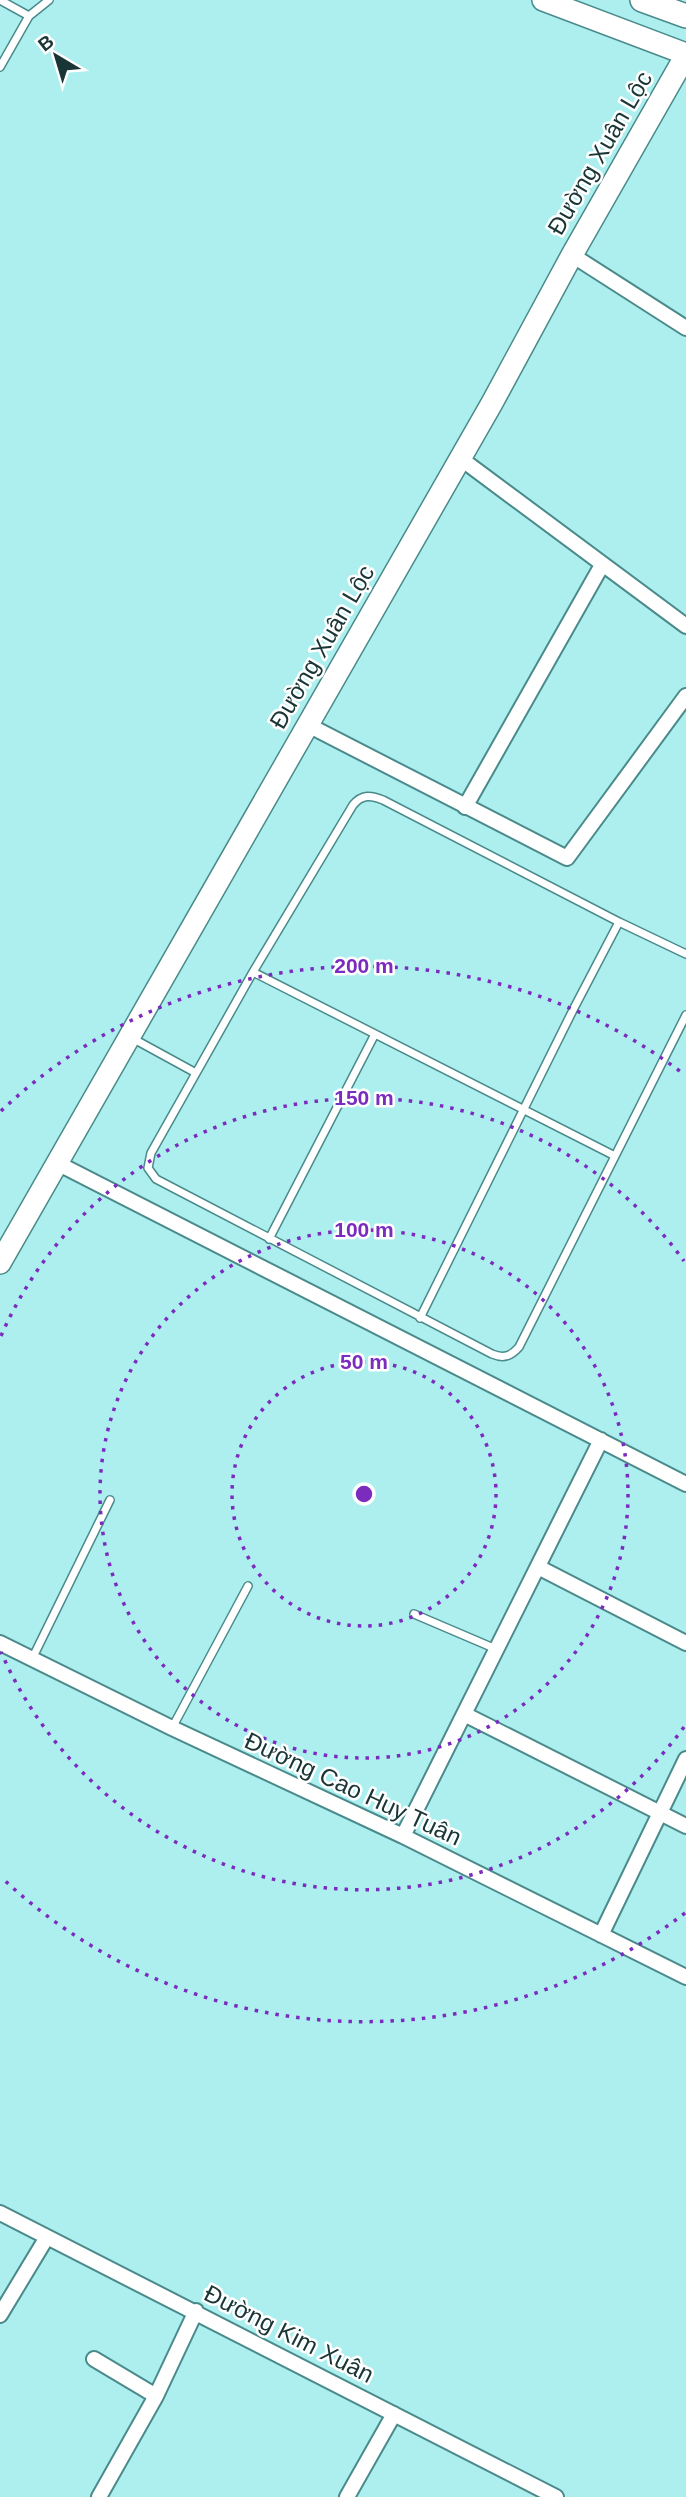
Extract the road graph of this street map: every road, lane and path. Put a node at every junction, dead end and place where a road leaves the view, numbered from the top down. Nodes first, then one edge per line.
1 (0, 0) edge
2 (50, 0) edge
3 (542, 0) edge
4 (642, 0) edge
5 (29, 16) junction
6 (686, 16) edge
7 (686, 55) edge
8 (0, 67) edge
9 (572, 255) junction
10 (686, 328) edge
11 (460, 458) junction
12 (602, 565) junction
13 (686, 626) edge
14 (686, 696) edge
15 (308, 725) junction
16 (465, 807) junction
17 (619, 922) junction
18 (686, 954) edge
19 (253, 972) junction
20 (686, 1015) edge
21 (375, 1034) junction
22 (128, 1036) junction
23 (196, 1073) junction
24 (523, 1109) junction
25 (615, 1156) junction
26 (57, 1163) junction
27 (269, 1238) junction
28 (0, 1263) edge
29 (420, 1318) junction
30 (601, 1440) junction
31 (686, 1484) edge
32 (110, 1500) dead end
33 (538, 1567) junction
34 (248, 1586) dead end
35 (414, 1614) dead end
36 (0, 1643) edge
37 (686, 1643) edge
38 (497, 1650) junction
39 (32, 1659) junction
40 (464, 1714) junction
41 (172, 1728) junction
42 (686, 1759) edge
43 (659, 1812) junction
44 (686, 1826) edge
45 (403, 1836) junction
46 (601, 1935) junction
47 (686, 1977) edge
48 (0, 2213) edge
49 (47, 2237) junction
50 (196, 2311) junction
51 (0, 2315) edge
52 (94, 2359) dead end
53 (156, 2396) junction
54 (394, 2414) junction
55 (99, 2497) edge
56 (346, 2497) edge
57 (556, 2497) edge

1 - 5 lane
2 - 5 lane
3 - 7 street
4 - 6 main road
5 - 8 lane
7 - 9 street, Đường Xuân Lộc
9 - 10 street
9 - 11 street, Đường Xuân Lộc
11 - 12 street
11 - 15 street, Đường Xuân Lộc
12 - 13 street
12 - 16 street
14 - 16 street
15 - 16 street
15 - 22 street, Đường Xuân Lộc
17 - 18 lane
17 - 19 lane
17 - 24 lane
19 - 21 lane
19 - 23 lane
20 - 25 lane
21 - 24 lane
21 - 27 lane
22 - 23 lane
22 - 26 street, Đường Xuân Lộc
23 - 27 lane
24 - 25 lane
24 - 29 lane
25 - 29 lane
26 - 28 street, Đường Xuân Lộc
26 - 30 street
27 - 29 lane
30 - 31 street
30 - 33 street
32 - 39 lane
33 - 37 street
33 - 38 street
34 - 41 lane
35 - 38 lane
36 - 39 street, Đường Cao Huy Tuân
38 - 40 street
39 - 41 street, Đường Cao Huy Tuân
40 - 43 street
40 - 45 street
41 - 45 street, Đường Cao Huy Tuân
42 - 43 street
43 - 44 street
43 - 46 street
45 - 46 street, Đường Cao Huy Tuân
46 - 47 street, Đường Cao Huy Tuân
48 - 49 street, Đường Kim Xuân
49 - 50 street, Đường Kim Xuân
49 - 51 street
50 - 53 street
50 - 54 street, Đường Kim Xuân
52 - 53 street
53 - 55 street
54 - 56 street
54 - 57 street, Đường Kim Xuân

